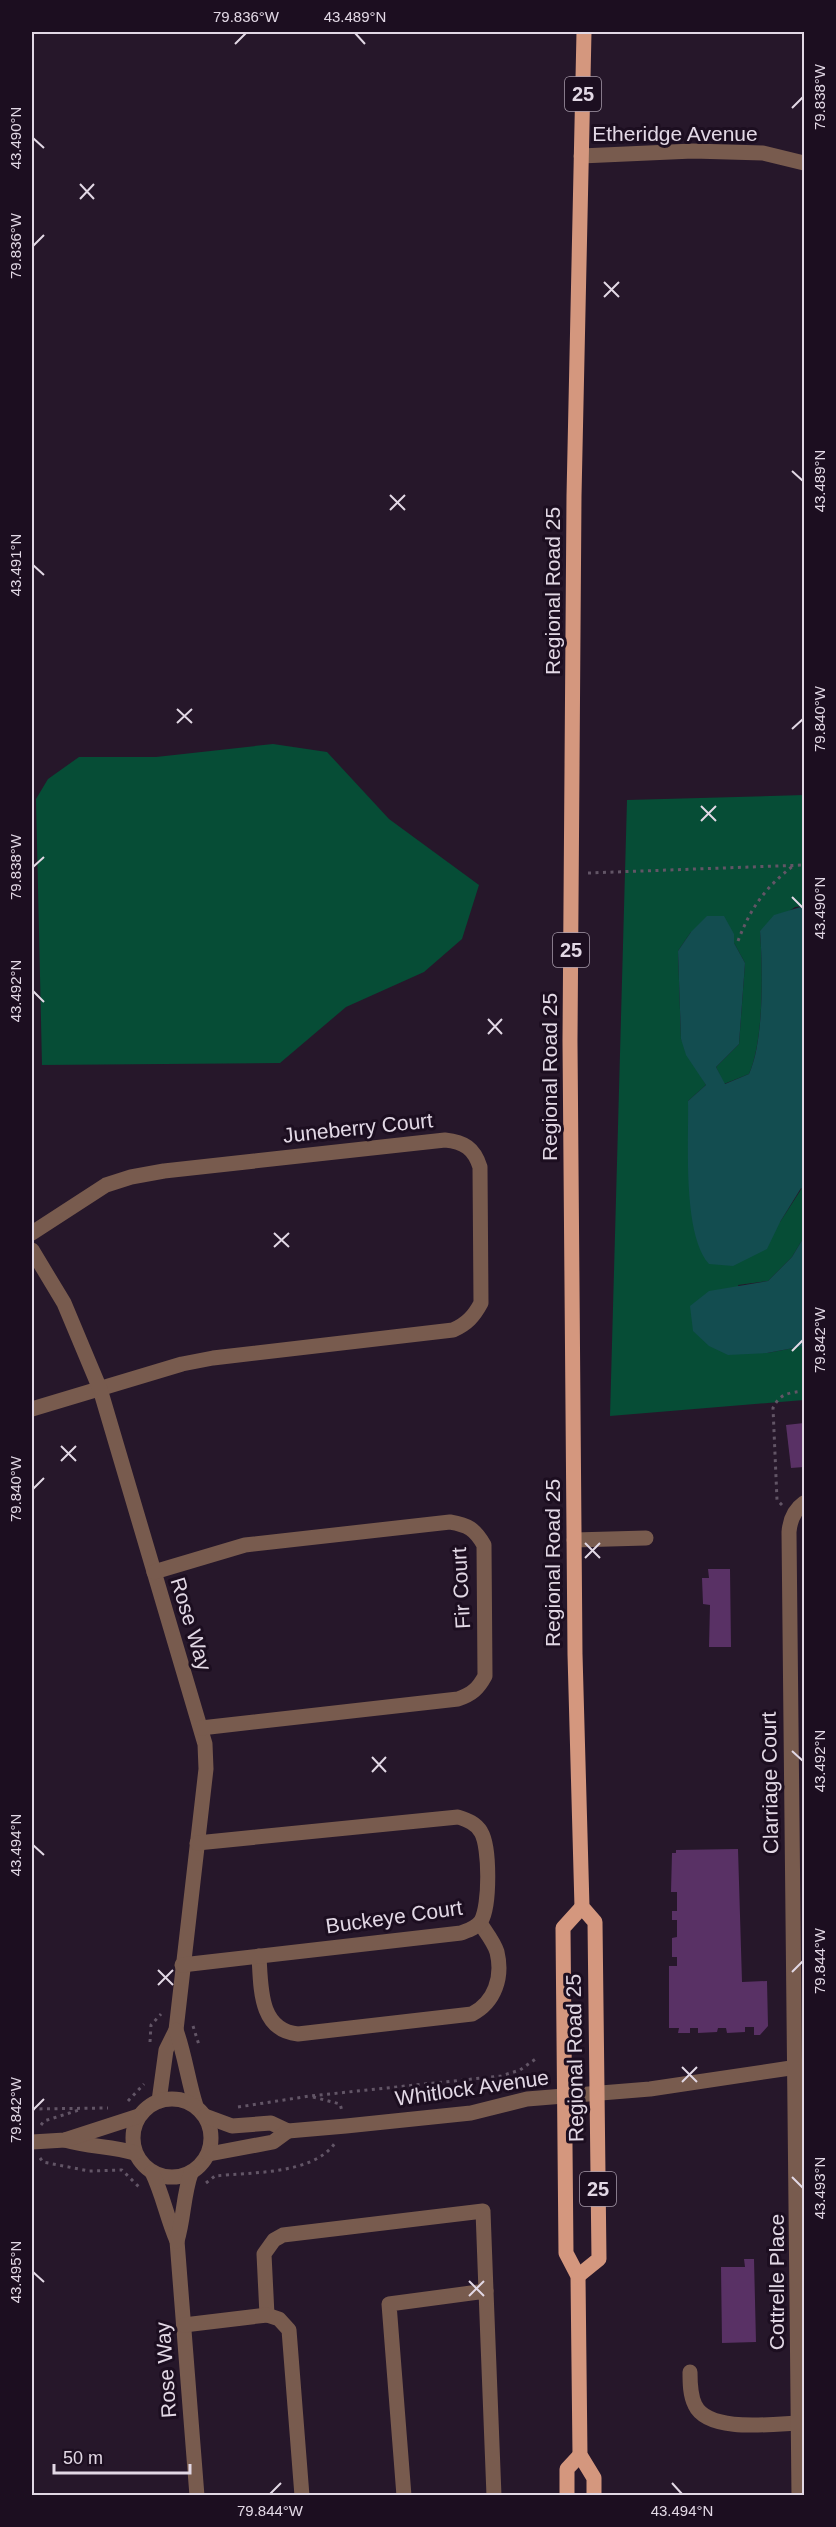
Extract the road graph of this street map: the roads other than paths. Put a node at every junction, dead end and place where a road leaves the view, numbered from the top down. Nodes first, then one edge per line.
1 (584, 32) edge
2 (581, 156) junction
3 (804, 163) edge
4 (32, 1233) edge
5 (32, 1250) edge
6 (100, 1389) junction
7 (32, 1409) edge
8 (804, 1503) edge
9 (646, 1538) dead end
10 (574, 1540) junction
11 (154, 1572) junction
12 (201, 1728) junction
13 (197, 1843) junction
14 (582, 1907) junction
15 (480, 1923) junction
16 (259, 1956) junction
17 (182, 1965) junction
18 (176, 2030) junction
19 (800, 2067) edge
20 (596, 2093) junction
21 (564, 2096) junction
22 (159, 2101) junction
23 (200, 2111) junction
24 (139, 2116) junction
25 (288, 2131) junction
26 (65, 2140) junction
27 (35, 2142) edge
28 (135, 2153) junction
29 (209, 2154) junction
30 (152, 2172) junction
31 (191, 2173) junction
32 (177, 2241) junction
33 (579, 2276) junction
34 (802, 2276) edge
35 (486, 2291) junction
36 (267, 2315) junction
37 (184, 2325) junction
38 (690, 2372) dead end
39 (798, 2423) junction
40 (580, 2455) junction
41 (197, 2496) edge
42 (302, 2496) edge
43 (404, 2496) edge
44 (494, 2496) edge
45 (567, 2496) edge
46 (594, 2496) edge
47 (799, 2496) edge

1 - 2 main road, Regional Road 25 / 25
2 - 3 street, Etheridge Avenue
2 - 10 main road, Regional Road 25 / 25
4 - 6 street, Juneberry Court
5 - 6 street, Rose Way
6 - 7 street, Juneberry Court
6 - 11 street, Rose Way
8 - 19 street, Clarriage Court
9 - 10 street
10 - 14 main road, Regional Road 25 / 25
11 - 12 street, Rose Way
11 - 12 street, Fir Court
12 - 13 street, Rose Way
13 - 15 street, Buckeye Court
13 - 17 street, Rose Way
14 - 20 main road, Regional Road 25 / 25
14 - 21 main road, Regional Road 25 / 25
15 - 16 street, Buckeye Court
15 - 16 street
16 - 17 street, Buckeye Court
17 - 18 street, Rose Way
18 - 22 street, Rose Way
18 - 23 street, Rose Way
19 - 20 street, Whitlock Avenue
19 - 34 street, Cottrelle Place
20 - 21 street, Whitlock Avenue
20 - 33 main road, Regional Road 25 / 25
21 - 25 street, Whitlock Avenue
21 - 33 main road, Regional Road 25 / 25
22 - 23 street
22 - 24 street
23 - 25 street, Whitlock Avenue
23 - 29 street
24 - 26 street
24 - 28 street
25 - 29 street, Whitlock Avenue
26 - 27 street
26 - 28 street
28 - 30 street
29 - 31 street
30 - 31 street
30 - 32 street, Rose Way
31 - 32 street, Rose Way
32 - 37 street, Rose Way
33 - 40 main road, Regional Road 25 / 25
34 - 39 street, Cottrelle Place
35 - 36 street
35 - 43 street
35 - 44 street
36 - 37 street
36 - 42 street
37 - 41 street, Rose Way
38 - 39 street
39 - 47 street, Cottrelle Place
40 - 45 main road, Regional Road 25 / 25
40 - 46 main road, Regional Road 25 / 25

